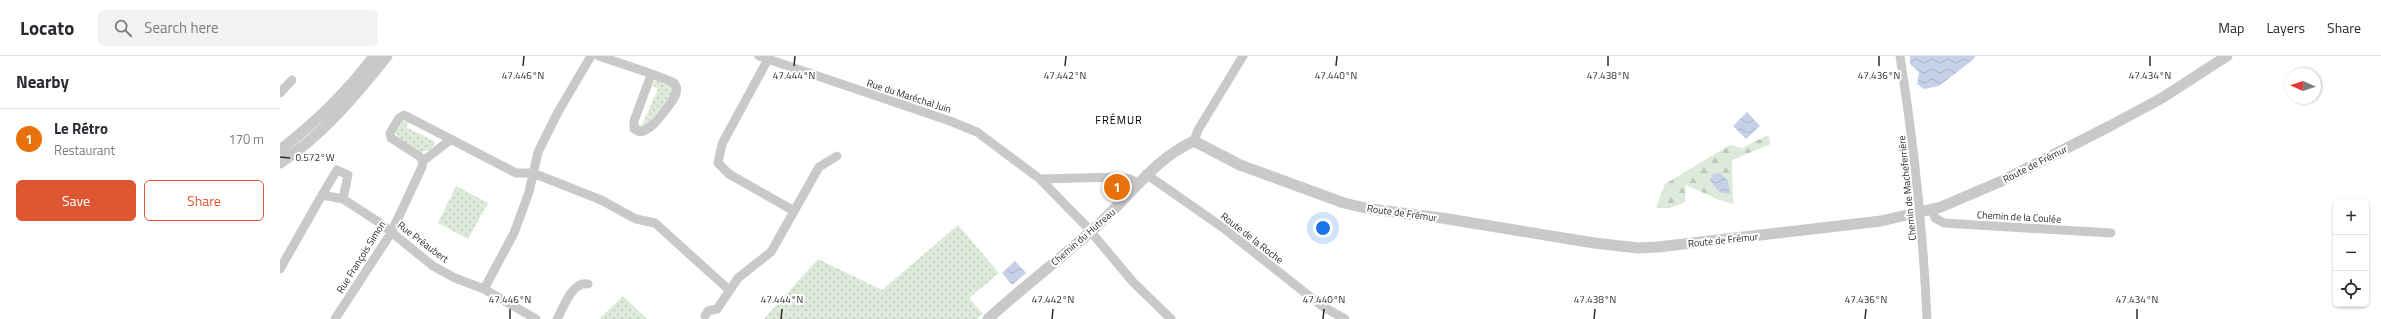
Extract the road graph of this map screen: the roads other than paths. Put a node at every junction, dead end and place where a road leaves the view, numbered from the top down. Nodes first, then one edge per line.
1 (374, 56) edge
2 (387, 56) edge
3 (591, 56) edge
4 (599, 56) edge
5 (1243, 56) edge
6 (1900, 56) edge
7 (2228, 56) edge
8 (763, 58) edge
9 (651, 75) junction
10 (292, 80) dead end
11 (280, 93) edge
12 (450, 140) junction
13 (1194, 141) junction
14 (280, 150) edge
15 (837, 156) dead end
16 (423, 161) junction
17 (280, 164) edge
18 (533, 172) junction
19 (1146, 174) junction
20 (1040, 179) junction
21 (1138, 183) junction
22 (322, 195) junction
23 (343, 199) junction
24 (794, 211) junction
25 (1926, 212) junction
26 (391, 232) junction
27 (1090, 232) junction
28 (2111, 233) dead end
29 (280, 268) edge
30 (588, 284) dead end
31 (484, 289) junction
32 (728, 290) junction
33 (705, 316) dead end
34 (335, 319) edge
35 (536, 319) edge
36 (557, 319) edge
37 (988, 319) edge
38 (1171, 319) edge
39 (1345, 319) edge
40 (1926, 319) edge

1 - 14 street
2 - 17 street
3 - 18 street
4 - 9 street
5 - 13 street
6 - 25 street, Chemin de Macheferrière
7 - 25 street, Route de Frémur
8 - 20 street, Rue du Maréchal Juin
8 - 24 street
9 - 9 street
10 - 11 street
12 - 16 street
12 - 16 street
12 - 18 street
13 - 19 street, Chemin du Hutreau
13 - 25 street, Route de Frémur
15 - 24 street
16 - 26 street, Rue François Simon
18 - 31 street
18 - 32 street
19 - 21 street, Chemin du Hutreau
19 - 39 street, Route de la Roche
20 - 21 street
20 - 27 street, Rue du Maréchal Juin
21 - 27 street, Chemin du Hutreau
22 - 23 street, Rue Préaubert
22 - 23 street
22 - 29 street
23 - 26 street, Rue Préaubert
24 - 32 street
25 - 28 street, Chemin de la Coulée
25 - 40 street, Chemin de Macheferrière
26 - 31 street, Rue Préaubert
26 - 34 street, Rue François Simon
27 - 37 street, Chemin du Hutreau
27 - 38 street, Rue du Maréchal Juin
30 - 36 street
31 - 35 street, Rue Préaubert
32 - 33 street

